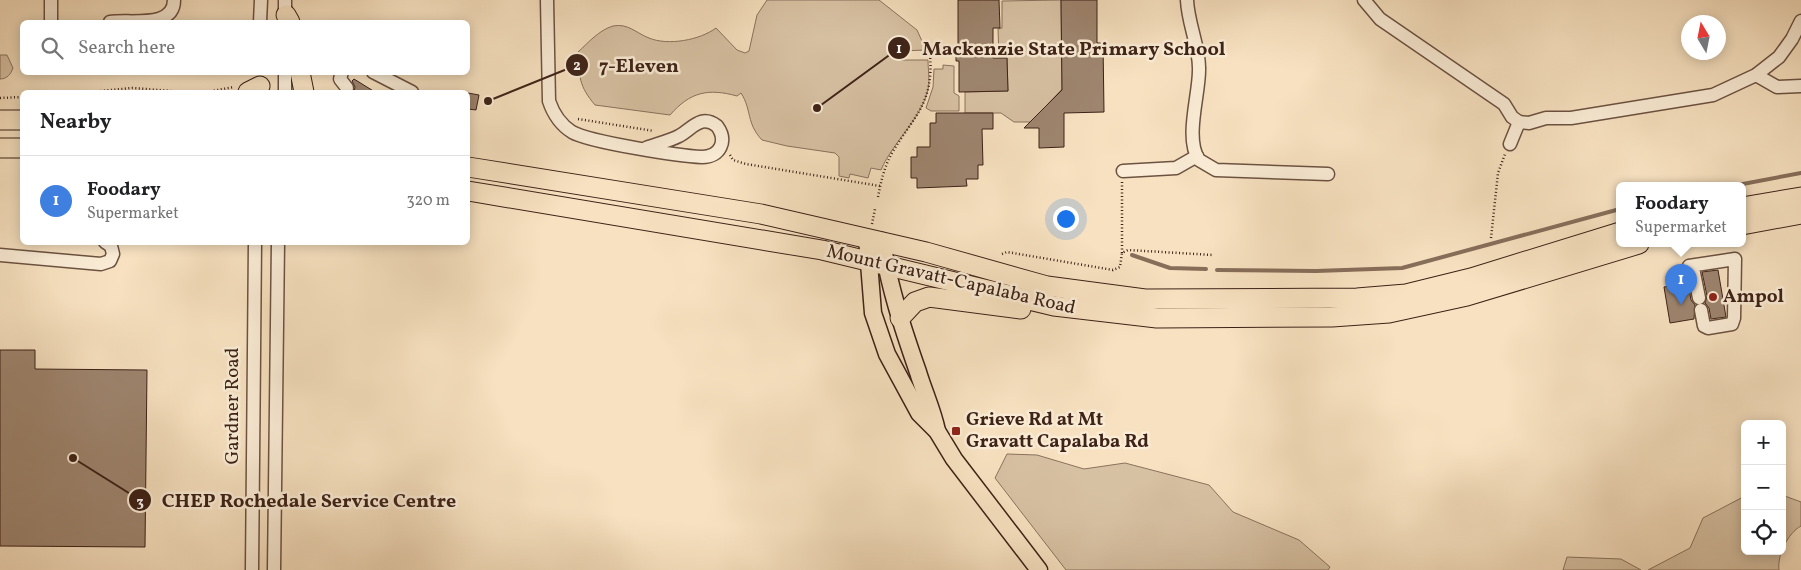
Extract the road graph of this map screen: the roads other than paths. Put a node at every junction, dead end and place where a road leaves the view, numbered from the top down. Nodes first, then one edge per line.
1 (51, 0) edge
2 (174, 0) edge
3 (261, 0) edge
4 (546, 0) edge
5 (1187, 0) edge
6 (1364, 0) edge
7 (51, 20) edge
8 (145, 20) edge
9 (260, 20) edge
10 (1801, 21) edge
11 (285, 75) edge
12 (301, 75) edge
13 (341, 75) edge
14 (379, 75) edge
15 (1756, 75) junction
16 (1801, 86) edge
17 (348, 88) dead end
18 (285, 90) edge
19 (304, 90) edge
20 (408, 90) edge
21 (0, 120) edge
22 (20, 120) edge
23 (1519, 122) junction
24 (1510, 144) road end
25 (0, 148) edge
26 (20, 148) edge
27 (646, 148) junction
28 (1197, 156) junction
29 (470, 167) edge
30 (1123, 171) road end
31 (1328, 174) dead end
32 (470, 191) edge
33 (1801, 197) edge
34 (1746, 206) edge
35 (1801, 214) edge
36 (1746, 224) edge
37 (1616, 233) edge
38 (874, 234) junction
39 (110, 245) edge
40 (255, 245) edge
41 (278, 245) edge
42 (1629, 247) edge
43 (0, 255) edge
44 (867, 262) junction
45 (886, 266) junction
46 (1700, 304) joint
47 (1054, 306) junction
48 (900, 318) junction
49 (937, 432) junction
50 (252, 570) edge
51 (274, 570) edge
52 (1039, 570) edge

1 - 7 street
2 - 8 street
3 - 9 street
4 - 27 street
5 - 28 street
6 - 23 street
10 - 15 street
11 - 18 street
12 - 19 highway
13 - 17 street
14 - 20 street
15 - 16 street
15 - 23 street
21 - 22 highway
23 - 24 street
25 - 26 highway
27 - 27 street
28 - 30 street
28 - 31 street
29 - 38 highway, Mount Gravatt-Capalaba Road
32 - 44 highway, Mount Gravatt-Capalaba Road
33 - 34 highway
35 - 36 highway
37 - 38 highway, Mount Gravatt-Capalaba Road
38 - 44 main road
38 - 45 main road
39 - 43 street
40 - 50 street, Gardner Road
41 - 51 street
42 - 47 highway, Mount Gravatt-Capalaba Road
44 - 45 highway, Mount Gravatt-Capalaba Road
44 - 49 main road
45 - 47 highway, Mount Gravatt-Capalaba Road
45 - 48 main road
46 - 46 street
47 - 48 highway
48 - 49 main road
49 - 52 main road

